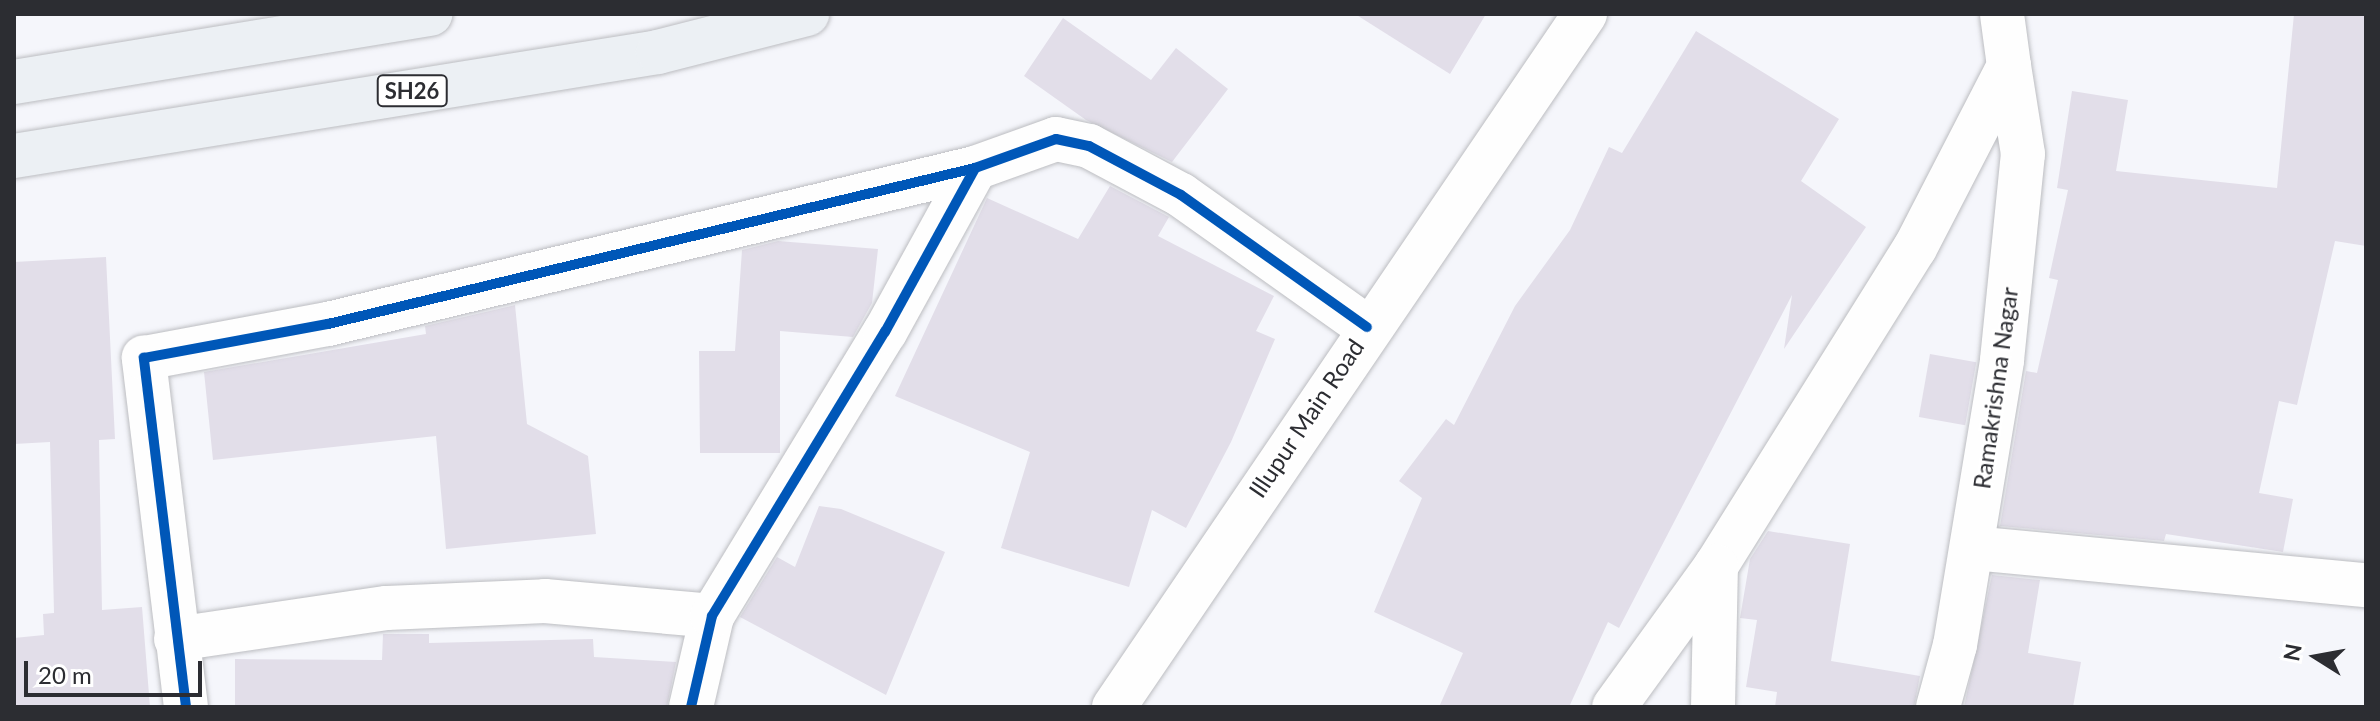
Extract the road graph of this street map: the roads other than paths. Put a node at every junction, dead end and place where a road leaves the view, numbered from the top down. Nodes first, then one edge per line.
1 (430, 14) edge
2 (807, 14) edge
3 (1585, 14) edge
4 (2002, 14) edge
5 (2009, 66) junction
6 (14, 82) edge
7 (14, 156) edge
8 (975, 168) junction
9 (1367, 327) junction
10 (1972, 548) junction
11 (1716, 566) junction
12 (2366, 585) edge
13 (712, 616) junction
14 (176, 639) junction
15 (186, 707) edge
16 (691, 707) edge
17 (1114, 707) edge
18 (1614, 707) edge
19 (1713, 707) edge
20 (1938, 707) edge

1 - 6 main road
2 - 7 main road, SH26
3 - 9 street, Illupur Main Road
4 - 5 street, Ramakrishna Nagar
5 - 10 street, Ramakrishna Nagar
5 - 11 street
8 - 9 street
8 - 13 street
8 - 14 street
9 - 17 street, Illupur Main Road
10 - 12 street
10 - 20 street, Ramakrishna Nagar
11 - 18 street
11 - 19 street
13 - 14 street
13 - 16 street
14 - 15 street

